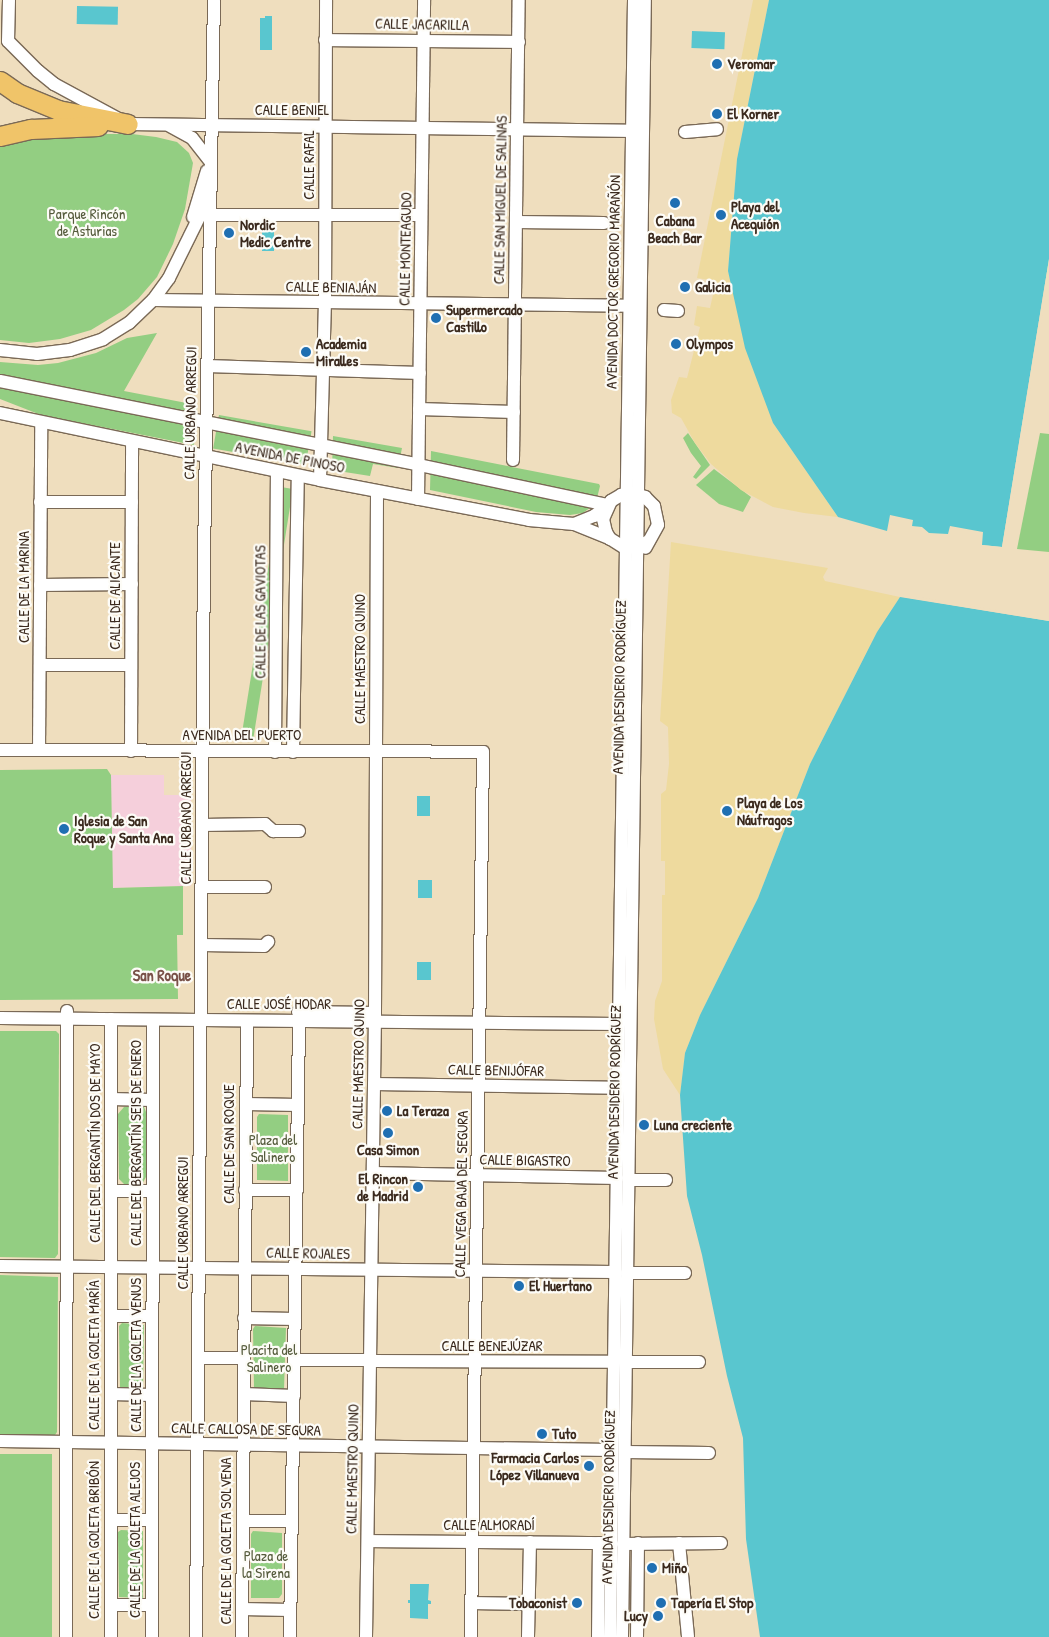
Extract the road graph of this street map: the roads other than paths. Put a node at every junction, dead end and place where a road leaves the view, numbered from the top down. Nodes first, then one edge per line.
1 (9, 0) edge
2 (214, 0) edge
3 (326, 0) edge
4 (424, 0) edge
5 (519, 0) edge
6 (634, 0) edge
7 (645, 0) edge
8 (326, 40) junction
9 (423, 41) junction
10 (518, 42) junction
11 (0, 81) edge
12 (128, 124) junction
13 (168, 124) junction
14 (212, 125) junction
15 (325, 126) junction
16 (422, 128) junction
17 (716, 129) dead end
18 (517, 130) junction
19 (638, 131) junction
20 (685, 132) dead end
21 (0, 136) edge
22 (210, 161) junction
23 (210, 195) junction
24 (210, 214) junction
25 (325, 215) junction
26 (422, 215) junction
27 (516, 222) junction
28 (609, 223) dead end
29 (188, 241) junction
30 (153, 300) junction
31 (208, 302) junction
32 (325, 303) junction
33 (420, 304) junction
34 (516, 305) junction
35 (629, 306) junction
36 (664, 310) dead end
37 (678, 311) dead end
38 (0, 350) edge
39 (207, 366) junction
40 (323, 371) junction
41 (420, 373) junction
42 (0, 381) edge
43 (419, 409) junction
44 (514, 412) junction
45 (0, 414) edge
46 (206, 422) junction
47 (41, 423) junction
48 (132, 442) junction
49 (321, 446) junction
50 (206, 457) junction
51 (513, 460) dead end
52 (419, 465) junction
53 (277, 472) junction
54 (298, 476) junction
55 (626, 476) junction
56 (320, 480) junction
57 (378, 491) junction
58 (632, 494) junction
59 (418, 499) junction
60 (40, 502) junction
61 (132, 502) junction
62 (609, 503) junction
63 (574, 524) junction
64 (609, 538) junction
65 (637, 545) junction
66 (631, 566) junction
67 (132, 584) junction
68 (40, 585) junction
69 (40, 665) junction
70 (132, 665) junction
71 (0, 750) edge
72 (39, 750) junction
73 (131, 751) junction
74 (275, 752) junction
75 (293, 752) junction
76 (483, 752) joint
77 (203, 755) junction
78 (376, 756) junction
79 (0, 758) edge
80 (202, 825) junction
81 (300, 832) dead end
82 (202, 887) junction
83 (265, 887) dead end
84 (268, 942) dead end
85 (202, 945) junction
86 (0, 1011) edge
87 (67, 1015) junction
88 (201, 1016) junction
89 (375, 1017) junction
90 (0, 1018) edge
91 (111, 1019) junction
92 (153, 1020) junction
93 (247, 1020) junction
94 (299, 1021) junction
95 (479, 1022) junction
96 (619, 1024) junction
97 (374, 1084) junction
98 (478, 1086) junction
99 (618, 1088) junction
100 (111, 1099) junction
101 (152, 1100) junction
102 (246, 1104) junction
103 (298, 1105) junction
104 (373, 1173) junction
105 (477, 1175) junction
106 (622, 1179) junction
107 (666, 1180) dead end
108 (245, 1190) junction
109 (297, 1190) junction
110 (111, 1191) junction
111 (152, 1191) junction
112 (0, 1266) edge
113 (67, 1266) junction
114 (111, 1267) junction
115 (152, 1267) junction
116 (199, 1268) junction
117 (245, 1268) junction
118 (296, 1269) junction
119 (372, 1270) junction
120 (476, 1271) junction
121 (621, 1273) junction
122 (685, 1273) dead end
123 (111, 1316) junction
124 (152, 1316) junction
125 (244, 1318) junction
126 (295, 1319) junction
127 (199, 1358) junction
128 (244, 1358) junction
129 (294, 1360) junction
130 (370, 1361) junction
131 (620, 1362) junction
132 (699, 1362) dead end
133 (474, 1363) junction
134 (111, 1394) junction
135 (244, 1394) junction
136 (152, 1395) junction
137 (294, 1396) junction
138 (0, 1441) edge
139 (66, 1442) junction
140 (111, 1443) junction
141 (152, 1443) junction
142 (198, 1444) junction
143 (243, 1445) junction
144 (293, 1445) junction
145 (369, 1447) junction
146 (473, 1448) junction
147 (619, 1451) junction
148 (709, 1453) dead end
149 (111, 1520) junction
150 (152, 1520) junction
151 (243, 1521) junction
152 (292, 1521) junction
153 (368, 1541) junction
154 (472, 1542) junction
155 (530, 1542) junction
156 (611, 1543) junction
157 (679, 1543) junction
158 (721, 1543) dead end
159 (638, 1544) junction
160 (471, 1603) junction
161 (529, 1604) junction
162 (111, 1605) junction
163 (151, 1605) junction
164 (242, 1609) junction
165 (290, 1610) junction
166 (66, 1637) edge
167 (110, 1637) edge
168 (152, 1637) edge
169 (196, 1637) edge
170 (242, 1637) edge
171 (290, 1637) edge
172 (366, 1637) edge
173 (470, 1637) edge
174 (528, 1637) edge
175 (598, 1637) edge
176 (610, 1637) edge
177 (622, 1637) edge
178 (637, 1637) edge
179 (688, 1637) edge

1 - 12 street, CALLE BENIEL
2 - 14 street, CALLE URBANO ARREGUI
3 - 8 street, CALLE RAFAL
4 - 9 street, CALLE MONTEAGUDO
5 - 10 street, CALLE SAN MIGUEL DE SALINAS
6 - 19 street, AVENIDA DOCTOR GREGORIO MARAÑÓN
7 - 19 street, AVENIDA DOCTOR GREGORIO MARAÑÓN
8 - 9 street, CALLE JACARILLA
8 - 15 street, CALLE RAFAL
9 - 10 street, CALLE JACARILLA
9 - 16 street, CALLE MONTEAGUDO
10 - 18 street, CALLE SAN MIGUEL DE SALINAS
11 - 12 highway
12 - 13 street, CALLE BENIEL
12 - 21 highway
13 - 14 street, CALLE BENIEL
13 - 22 street
14 - 15 street, CALLE BENIEL
14 - 22 street, CALLE URBANO ARREGUI
15 - 16 street, CALLE BENIEL
15 - 25 street, CALLE RAFAL
16 - 18 street, CALLE BENIEL
16 - 26 street, CALLE MONTEAGUDO
17 - 20 street
18 - 19 street, CALLE BENIEL
18 - 27 street, CALLE SAN MIGUEL DE SALINAS
19 - 35 street, AVENIDA DOCTOR GREGORIO MARAÑÓN
19 - 58 street, AVENIDA DOCTOR GREGORIO MARAÑÓN
22 - 23 street, CALLE URBANO ARREGUI
22 - 29 street
23 - 24 street, CALLE URBANO ARREGUI
23 - 29 street
24 - 25 street
24 - 31 street, CALLE URBANO ARREGUI
25 - 26 street
25 - 32 street, CALLE RAFAL
26 - 33 street, CALLE MONTEAGUDO
27 - 28 street
27 - 34 street, CALLE SAN MIGUEL DE SALINAS
29 - 30 street
30 - 31 street, CALLE BENIAJÁN
30 - 38 street
31 - 32 street, CALLE BENIAJÁN
31 - 39 street, CALLE URBANO ARREGUI
32 - 33 street, CALLE BENIAJÁN
32 - 40 street, CALLE RAFAL
33 - 34 street, CALLE BENIAJÁN
33 - 41 street, CALLE MONTEAGUDO
34 - 35 street, CALLE BENIAJÁN
34 - 44 street, CALLE SAN MIGUEL DE SALINAS
35 - 55 street, AVENIDA DOCTOR GREGORIO MARAÑÓN
36 - 37 street
39 - 40 street
39 - 46 street, CALLE URBANO ARREGUI
40 - 41 street
40 - 49 street, CALLE RAFAL
41 - 43 street, CALLE MONTEAGUDO
42 - 46 street
43 - 44 street
43 - 52 street, CALLE MONTEAGUDO
44 - 51 street, CALLE SAN MIGUEL DE SALINAS
45 - 47 street, AVENIDA DE PINOSO
46 - 49 street
46 - 50 street, CALLE URBANO ARREGUI
47 - 48 street, AVENIDA DE PINOSO
47 - 60 street, CALLE DE LA MARINA
48 - 50 street, AVENIDA DE PINOSO
48 - 61 street, CALLE DE ALICANTE
49 - 52 street
49 - 56 street, CALLE RAFAL
50 - 53 street, AVENIDA DE PINOSO
50 - 77 street, CALLE URBANO ARREGUI
52 - 59 street, CALLE MONTEAGUDO
52 - 62 street
53 - 54 street, AVENIDA DE PINOSO
53 - 74 street, CALLE DE LAS GAVIOTAS
54 - 56 street, AVENIDA DE PINOSO
54 - 75 street
55 - 58 street, AVENIDA DOCTOR GREGORIO MARAÑÓN
55 - 62 street
56 - 57 street, AVENIDA DE PINOSO
57 - 59 street, AVENIDA DE PINOSO
57 - 78 street, CALLE MAESTRO QUINO
58 - 62 street, AVENIDA DE PINOSO
58 - 65 street, AVENIDA DOCTOR GREGORIO MARAÑÓN
58 - 65 street
59 - 63 street, AVENIDA DE PINOSO
60 - 61 street
60 - 68 street, CALLE DE LA MARINA
61 - 67 street, CALLE DE ALICANTE
62 - 63 street, AVENIDA DE PINOSO
62 - 64 street
63 - 64 street, AVENIDA DE PINOSO
64 - 65 street, AVENIDA DE PINOSO
64 - 66 street
65 - 66 street
65 - 66 street, AVENIDA DOCTOR GREGORIO MARAÑÓN
66 - 96 street, AVENIDA DESIDERIO RODRÍGUEZ
66 - 106 street, AVENIDA DESIDERIO RODRÍGUEZ
67 - 68 street
67 - 70 street, CALLE DE ALICANTE
68 - 69 street, CALLE DE LA MARINA
69 - 70 street
69 - 72 street, CALLE DE LA MARINA
70 - 73 street, CALLE DE ALICANTE
71 - 72 street, AVENIDA DEL PUERTO
72 - 73 street, AVENIDA DEL PUERTO
73 - 77 street, AVENIDA DEL PUERTO
74 - 75 street, AVENIDA DEL PUERTO
74 - 77 street, AVENIDA DEL PUERTO
75 - 78 street, AVENIDA DEL PUERTO
76 - 78 street, AVENIDA DEL PUERTO
76 - 95 street, CALLE VEGA BAJA DEL SEGURA
77 - 78 street, AVENIDA DEL PUERTO
77 - 79 street, AVENIDA DEL PUERTO
77 - 80 street, CALLE URBANO ARREGUI
78 - 89 street, CALLE MAESTRO QUINO
80 - 81 street
80 - 82 street, CALLE URBANO ARREGUI
82 - 83 street
82 - 85 street, CALLE URBANO ARREGUI
84 - 85 street
85 - 88 street, CALLE URBANO ARREGUI
86 - 87 street, CALLE JOSÉ HODAR
87 - 88 street, CALLE JOSÉ HODAR
87 - 90 street, CALLE JOSÉ HODAR
87 - 91 street, CALLE JOSÉ HODAR
87 - 113 street
88 - 89 street, CALLE JOSÉ HODAR
88 - 92 street, CALLE JOSÉ HODAR
88 - 93 street, CALLE JOSÉ HODAR
88 - 116 street, CALLE URBANO ARREGUI
89 - 94 street, CALLE JOSÉ HODAR
89 - 95 street, CALLE JOSÉ HODAR
89 - 97 street, CALLE MAESTRO QUINO
91 - 92 street, CALLE JOSÉ HODAR
91 - 100 street, CALLE DEL BERGANTÍN DOS DE MAYO
92 - 101 street, CALLE DEL BERGANTÍN SEIS DE ENERO
93 - 94 street, CALLE JOSÉ HODAR
93 - 102 street, CALLE DE SAN ROQUE
94 - 103 street
95 - 96 street, CALLE JOSÉ HODAR
95 - 98 street, CALLE VEGA BAJA DEL SEGURA
96 - 99 street, AVENIDA DESIDERIO RODRÍGUEZ
97 - 98 street, CALLE BENIJÓFAR
97 - 104 street, CALLE MAESTRO QUINO
98 - 99 street, CALLE BENIJÓFAR
98 - 105 street, CALLE VEGA BAJA DEL SEGURA
99 - 106 street, AVENIDA DESIDERIO RODRÍGUEZ
100 - 101 street
100 - 110 street, CALLE DEL BERGANTÍN DOS DE MAYO
101 - 111 street, CALLE DEL BERGANTÍN SEIS DE ENERO
102 - 103 street
102 - 108 street, CALLE DE SAN ROQUE
103 - 109 street
104 - 105 street, CALLE BIGASTRO
104 - 119 street, CALLE MAESTRO QUINO
105 - 106 street, CALLE BIGASTRO
105 - 120 street, CALLE VEGA BAJA DEL SEGURA
106 - 107 street, CALLE BIGASTRO
106 - 121 street, AVENIDA DESIDERIO RODRÍGUEZ
108 - 109 street
108 - 117 street, CALLE DE SAN ROQUE
109 - 118 street
110 - 111 street
110 - 114 street, CALLE DEL BERGANTÍN DOS DE MAYO
111 - 115 street, CALLE DEL BERGANTÍN SEIS DE ENERO
112 - 113 street, CALLE ROJALES
113 - 114 street, CALLE ROJALES
113 - 139 street
114 - 115 street, CALLE ROJALES
114 - 123 street, CALLE DE LA GOLETA MARÍA
115 - 116 street, CALLE ROJALES
115 - 124 street, CALLE DE LA GOLETA VENUS
116 - 117 street, CALLE ROJALES
116 - 127 street, CALLE URBANO ARREGUI
117 - 118 street, CALLE ROJALES
117 - 125 street, CALLE DE SAN ROQUE
118 - 119 street, CALLE ROJALES
118 - 126 street
119 - 120 street, CALLE ROJALES
119 - 130 street, CALLE MAESTRO QUINO
120 - 121 street, CALLE ROJALES
120 - 133 street, CALLE VEGA BAJA DEL SEGURA
121 - 122 street, CALLE ROJALES
121 - 131 street, AVENIDA DESIDERIO RODRÍGUEZ
123 - 124 street
123 - 134 street, CALLE DE LA GOLETA MARÍA
124 - 136 street, CALLE DE LA GOLETA VENUS
125 - 126 street
125 - 128 street, CALLE DE SAN ROQUE
126 - 129 street
127 - 128 street
127 - 142 street, CALLE URBANO ARREGUI
128 - 135 street, CALLE DE LA GOLETA SOLVENA
129 - 130 street, CALLE BENEJÚZAR
129 - 137 street
130 - 133 street, CALLE BENEJÚZAR
130 - 145 street, CALLE MAESTRO QUINO
131 - 132 street, CALLE BENEJÚZAR
131 - 133 street, CALLE BENEJÚZAR
131 - 147 street, AVENIDA DESIDERIO RODRÍGUEZ
133 - 146 street, CALLE VEGA BAJA DEL SEGURA
134 - 136 street
134 - 140 street, CALLE DE LA GOLETA MARÍA
135 - 137 street
135 - 143 street, CALLE DE LA GOLETA SOLVENA
136 - 141 street, CALLE DE LA GOLETA VENUS
137 - 144 street
138 - 139 street, CALLE CALLOSA DE SEGURA
139 - 140 street, CALLE CALLOSA DE SEGURA
139 - 166 street
140 - 141 street, CALLE CALLOSA DE SEGURA
140 - 149 street, CALLE DE LA GOLETA BRIBÓN
141 - 142 street, CALLE CALLOSA DE SEGURA
141 - 150 street, CALLE DE LA GOLETA ALEJOS
142 - 143 street, CALLE CALLOSA DE SEGURA
142 - 169 street, CALLE URBANO ARREGUI
143 - 144 street, CALLE CALLOSA DE SEGURA
143 - 151 street, CALLE DE LA GOLETA SOLVENA
144 - 145 street, CALLE CALLOSA DE SEGURA
144 - 152 street
145 - 146 street, CALLE CALLOSA DE SEGURA
145 - 153 street, CALLE MAESTRO QUINO
146 - 147 street, CALLE CALLOSA DE SEGURA
146 - 154 street, CALLE VEGA BAJA DEL SEGURA
147 - 148 street, CALLE CALLOSA DE SEGURA
147 - 156 street, AVENIDA DESIDERIO RODRÍGUEZ
149 - 150 street
149 - 162 street, CALLE DE LA GOLETA BRIBÓN
150 - 163 street, CALLE DE LA GOLETA ALEJOS
151 - 152 street
151 - 164 street, CALLE DE LA GOLETA SOLVENA
152 - 165 street
153 - 154 street, CALLE ALMORADÍ
153 - 172 street, CALLE MAESTRO QUINO
154 - 155 street, CALLE ALMORADÍ
154 - 160 street, CALLE VEGA BAJA DEL SEGURA
155 - 156 street, CALLE ALMORADÍ
155 - 161 street
156 - 159 street, CALLE ALMORADÍ
156 - 175 street, AVENIDA DESIDERIO RODRÍGUEZ
156 - 176 street, AVENIDA DESIDERIO RODRÍGUEZ
156 - 177 street, AVENIDA DESIDERIO RODRÍGUEZ
157 - 158 street, CALLE ALMORADÍ
157 - 159 street, CALLE ALMORADÍ
157 - 179 street
159 - 178 street, AVENIDA DESIDERIO RODRÍGUEZ
160 - 161 street
160 - 173 street, CALLE VEGA BAJA DEL SEGURA
161 - 174 street
162 - 163 street
162 - 167 street, CALLE DE LA GOLETA BRIBÓN
163 - 168 street, CALLE DE LA GOLETA ALEJOS
164 - 165 street
164 - 170 street, CALLE DE LA GOLETA SOLVENA
165 - 171 street

